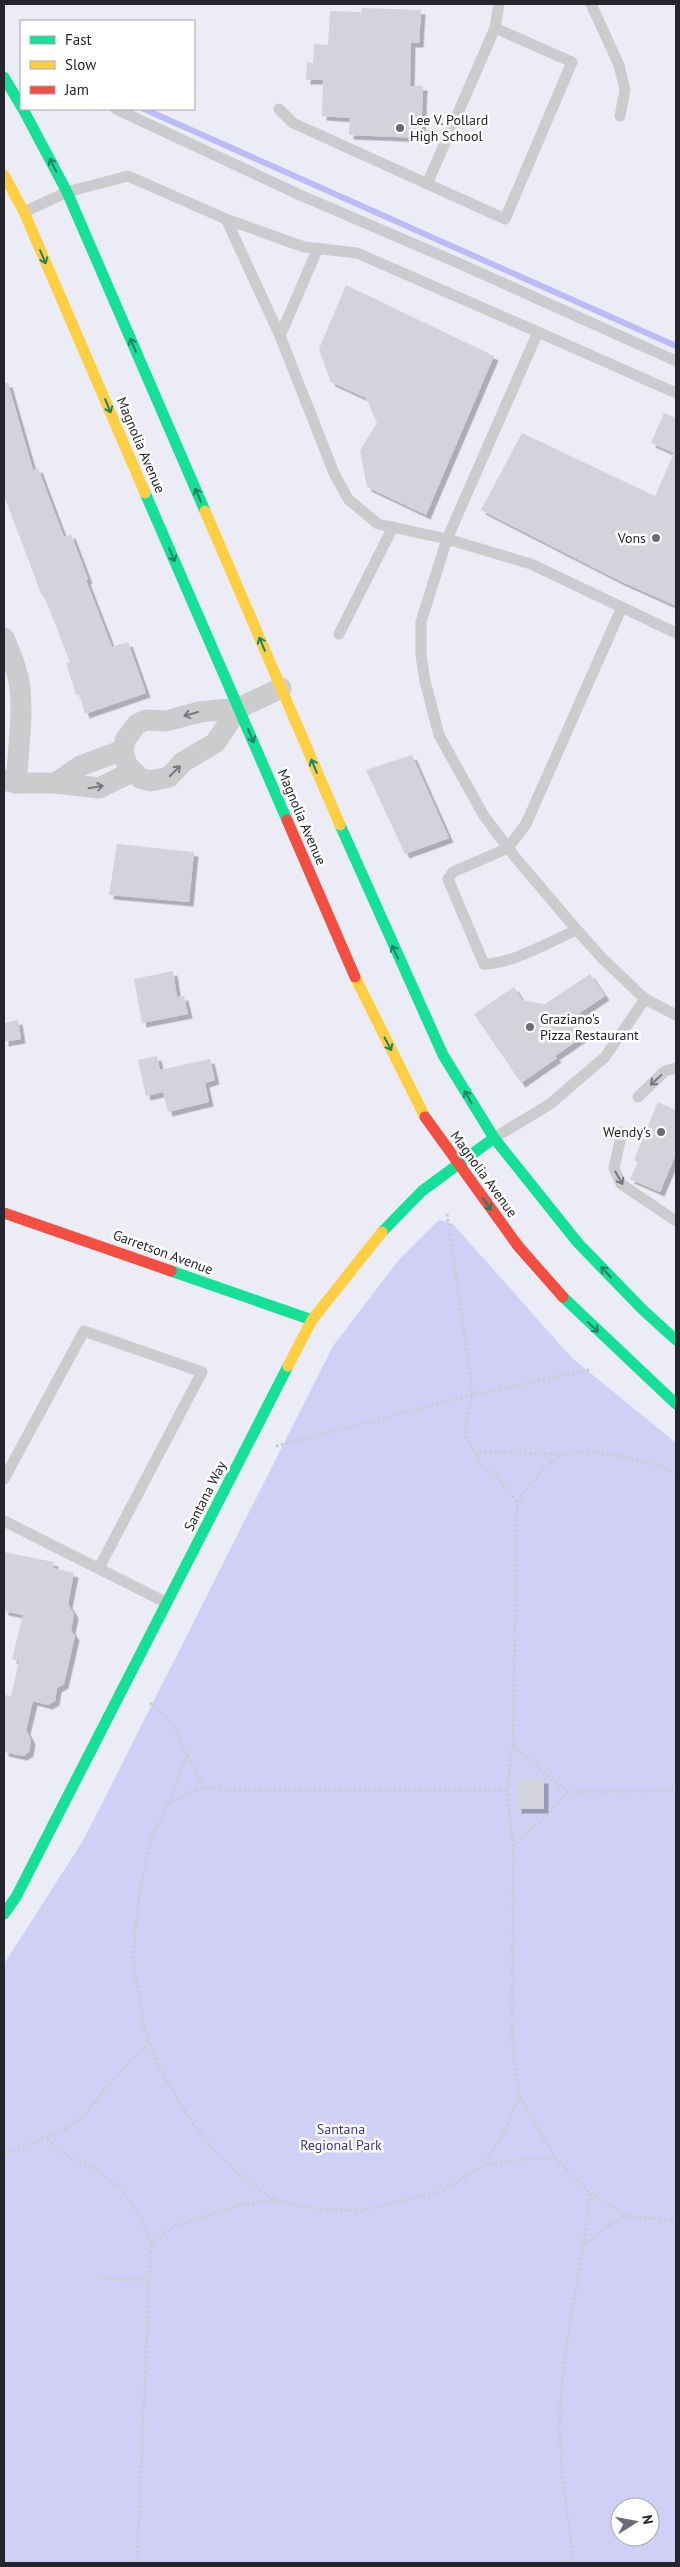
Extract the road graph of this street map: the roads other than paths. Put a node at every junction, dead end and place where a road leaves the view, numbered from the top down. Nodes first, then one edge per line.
1 (499, 4) edge
2 (591, 4) edge
3 (495, 28) junction
4 (4, 77) edge
5 (20, 105) edge
6 (23, 110) edge
7 (118, 110) edge
8 (279, 110) dead end
9 (620, 116) dead end
10 (4, 175) edge
11 (427, 184) junction
12 (67, 192) junction
13 (24, 212) junction
14 (226, 219) junction
15 (318, 248) junction
16 (538, 332) junction
17 (280, 336) junction
18 (676, 362) edge
19 (676, 393) edge
20 (394, 527) junction
21 (446, 539) junction
22 (622, 607) junction
23 (676, 633) edge
24 (339, 634) dead end
25 (4, 638) edge
26 (281, 688) junction
27 (239, 708) junction
28 (123, 750) junction
29 (132, 772) junction
30 (10, 781) edge
31 (56, 784) junction
32 (508, 848) junction
33 (577, 930) junction
34 (645, 999) junction
35 (676, 1014) edge
36 (676, 1068) edge
37 (638, 1097) dead end
38 (622, 1132) dead end
39 (494, 1138) junction
40 (459, 1164) junction
41 (4, 1212) edge
42 (676, 1221) edge
43 (312, 1320) junction
44 (676, 1340) edge
45 (676, 1404) edge
46 (4, 1479) edge
47 (4, 1521) edge
48 (98, 1568) junction
49 (167, 1603) junction
50 (4, 1914) edge

1 - 3 lane
2 - 9 lane
3 - 11 lane
3 - 11 lane
4 - 5 main road, Magnolia Avenue
12 -> 6 main road, Magnolia Avenue
7 - 18 lane
8 - 11 lane
10 - 13 main road, Magnolia Avenue
12 - 13 lane
12 - 14 lane
26 -> 12 main road, Magnolia Avenue
13 -> 27 main road, Magnolia Avenue
14 - 15 lane
14 - 17 lane
15 - 16 lane
15 - 17 lane
16 - 19 lane
16 - 21 lane
17 - 20 lane
20 - 21 lane
20 - 24 lane
21 - 22 lane
21 - 32 lane
22 - 23 lane
22 - 32 lane
25 - 30 street
26 - 27 street
39 -> 26 main road, Magnolia Avenue
27 -> 28 street
29 -> 27 street
27 -> 40 main road, Magnolia Avenue
28 - 29 street
28 - 31 street
31 -> 29 street
30 - 31 street
32 - 33 lane
32 - 33 lane
33 - 34 lane
34 - 35 lane
34 - 39 lane
36 -> 37 lane
38 -> 42 lane
39 - 40 main road, Santana Way
44 -> 39 main road, Magnolia Avenue
40 - 43 main road, Santana Way
40 -> 45 main road, Magnolia Avenue
41 - 43 main road, Garretson Avenue
43 - 49 main road, Santana Way
46 - 48 lane
47 - 48 lane
48 - 49 lane
49 - 50 main road, Santana Way

